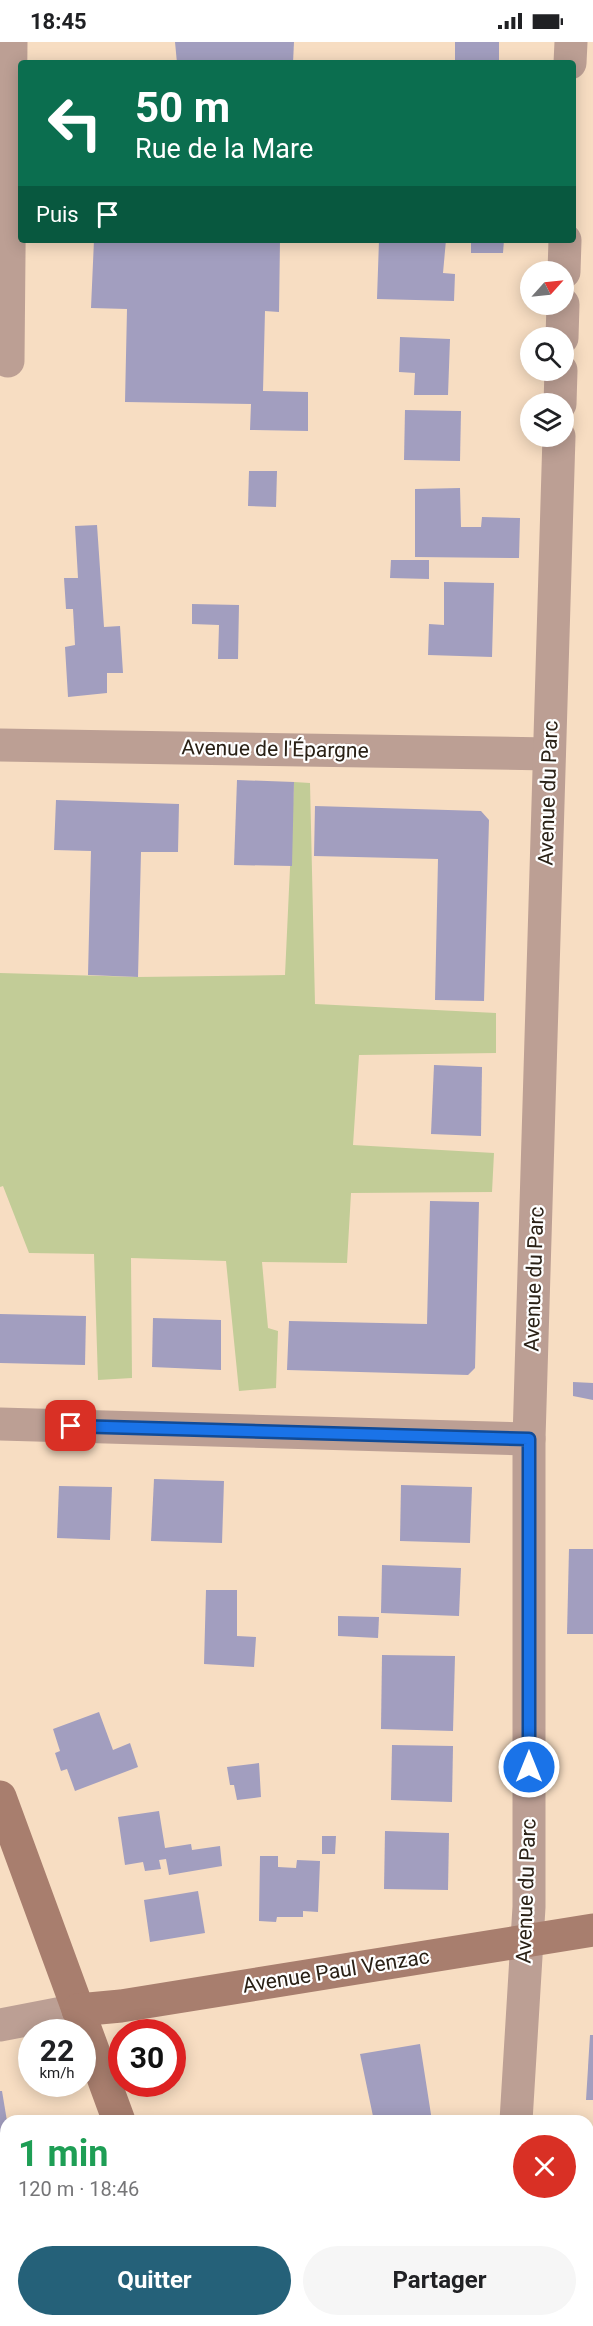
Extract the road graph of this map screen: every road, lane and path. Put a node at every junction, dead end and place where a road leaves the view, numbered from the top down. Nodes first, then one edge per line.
1 (10, 42) edge
2 (571, 42) edge
3 (570, 60) edge
4 (565, 243) edge
5 (564, 261) edge
6 (8, 361) dead end
7 (559, 447) edge
8 (0, 745) edge
9 (549, 754) junction
10 (0, 1424) edge
11 (529, 1439) junction
12 (0, 1797) edge
13 (593, 1930) edge
14 (526, 1940) junction
15 (78, 2010) junction
16 (0, 2025) edge
17 (117, 2115) edge
18 (516, 2115) edge

1 - 6 street
2 - 3 street
4 - 5 street
7 - 9 street, Avenue du Parc
8 - 9 street, Avenue de l'Épargne
9 - 11 street, Avenue du Parc
10 - 11 street
11 - 14 street, Avenue du Parc
12 - 15 street
13 - 14 street, Avenue Paul Venzac
14 - 15 street, Avenue Paul Venzac
14 - 18 street, Avenue du Parc
15 - 16 street
15 - 17 street

